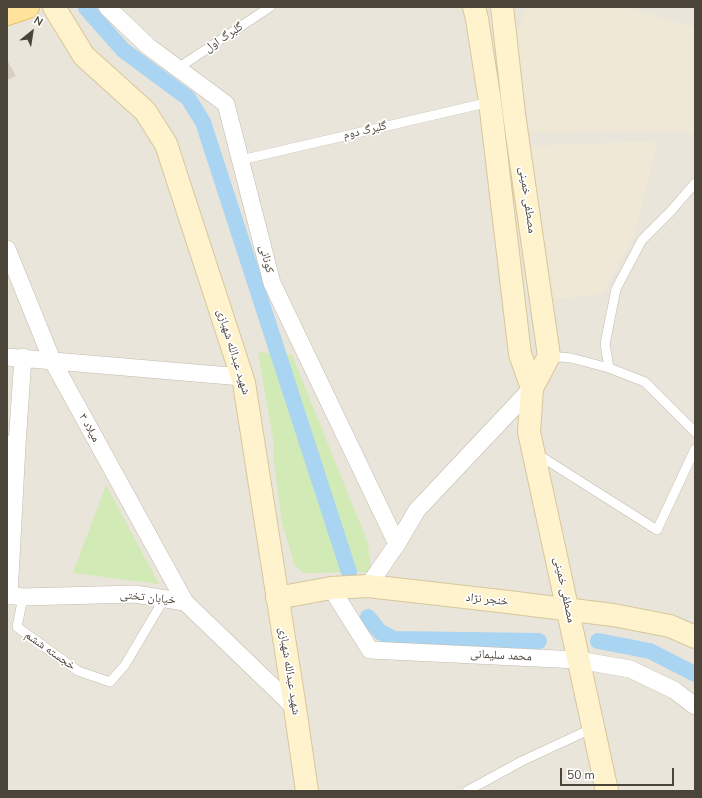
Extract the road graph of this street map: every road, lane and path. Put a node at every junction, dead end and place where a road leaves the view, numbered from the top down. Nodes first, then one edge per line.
1 (28, 7) edge
2 (54, 7) edge
3 (107, 7) edge
4 (270, 7) edge
5 (474, 7) edge
6 (502, 7) edge
7 (7, 14) edge
8 (178, 68) junction
9 (490, 102) junction
10 (240, 160) junction
11 (695, 184) edge
12 (7, 249) edge
13 (11, 267) edge
14 (550, 356) junction
15 (15, 357) edge
16 (52, 360) junction
17 (609, 368) junction
18 (242, 377) junction
19 (532, 388) junction
20 (695, 432) edge
21 (12, 445) edge
22 (695, 449) edge
23 (534, 452) junction
24 (397, 544) junction
25 (368, 586) junction
26 (331, 588) junction
27 (13, 596) edge
28 (277, 598) junction
29 (164, 599) junction
30 (184, 602) junction
31 (568, 609) junction
32 (695, 637) edge
33 (578, 660) junction
34 (695, 706) edge
35 (295, 708) junction
36 (593, 727) junction
37 (306, 791) edge
38 (467, 791) edge
39 (607, 791) edge

1 - 7 main road
2 - 18 street, شهید عبدالله شهبازی
3 - 8 street, کونانی
4 - 8 lane, گلبرگ اول
5 - 9 street, مصطفی خمینی
6 - 14 street, مصطفی خمینی
8 - 10 street, کونانی
9 - 10 lane, گلبرگ دوم
9 - 19 street, مصطفی خمینی
10 - 24 street, کونانی
11 - 17 lane
12 - 13 street, میلاد ۳
13 - 16 street, میلاد ۳
14 - 17 lane
14 - 19 street, مصطفی خمینی
15 - 16 street
15 - 21 street
16 - 18 street
16 - 30 street, میلاد ۳
17 - 20 lane
18 - 28 street, شهید عبدالله شهبازی
19 - 23 street, مصطفی خمینی
19 - 24 street
21 - 27 street
22 - 23 lane
23 - 31 street, مصطفی خمینی
24 - 25 street
25 - 26 street, خنجر نژاد
25 - 31 street, خنجر نژاد
26 - 28 street, خنجر نژاد
26 - 33 street, محمد سلیمانی
27 - 29 street, خیابان تختی
27 - 29 lane, خجسته ششم
28 - 35 street, شهید عبدالله شهبازی
29 - 30 street, خیابان تختی
30 - 35 street, خیابان تختی
31 - 32 street, خنجر نژاد
31 - 33 street, مصطفی خمینی
33 - 34 street, محمد سلیمانی
33 - 36 street, مصطفی خمینی
35 - 37 street, شهید عبدالله شهبازی
36 - 38 lane
36 - 39 street, مصطفی خمینی

